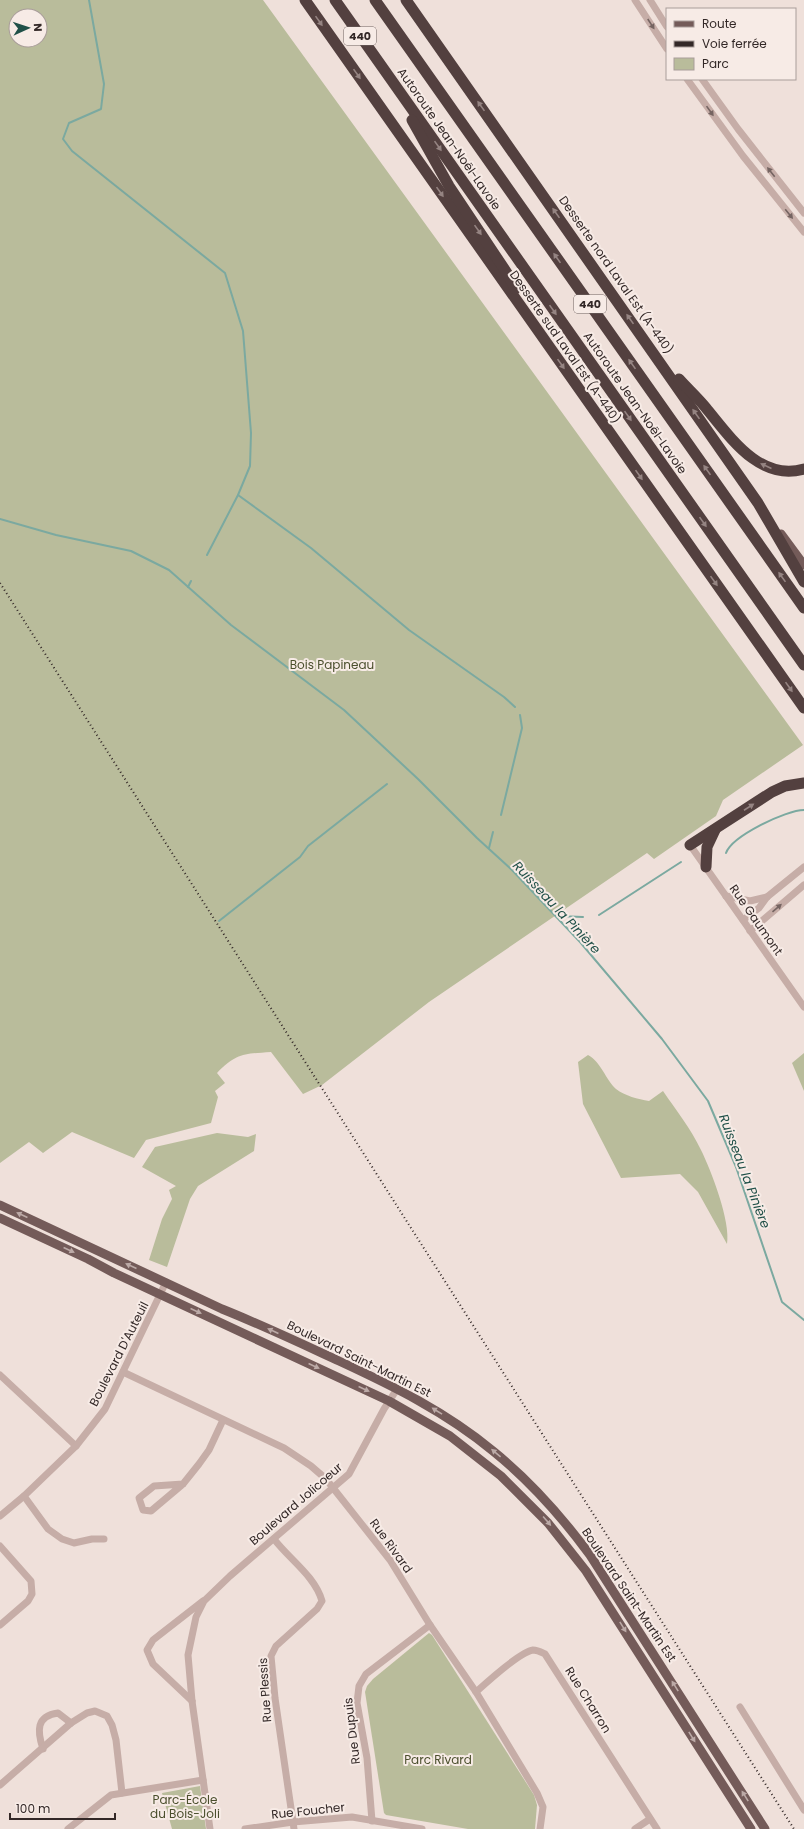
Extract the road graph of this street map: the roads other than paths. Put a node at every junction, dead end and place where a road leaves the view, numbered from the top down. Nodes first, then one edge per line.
1 (304, 0) edge
2 (335, 0) edge
3 (375, 0) edge
4 (406, 0) edge
5 (636, 0) edge
6 (650, 0) edge
7 (666, 25) edge
8 (666, 47) edge
9 (383, 69) junction
10 (688, 80) edge
11 (703, 80) edge
12 (804, 213) edge
13 (804, 232) edge
14 (531, 321) junction
15 (653, 351) junction
16 (804, 469) edge
17 (758, 504) junction
18 (804, 565) edge
19 (804, 582) edge
20 (804, 608) edge
21 (804, 665) edge
22 (804, 708) edge
23 (804, 783) edge
24 (716, 828) junction
25 (690, 845) joint
26 (706, 867) junction
27 (804, 867) edge
28 (804, 885) edge
29 (726, 896) junction
30 (767, 897) junction
31 (743, 920) junction
32 (750, 930) junction
33 (804, 1008) edge
34 (0, 1204) edge
35 (0, 1218) edge
36 (44, 1225) junction
37 (38, 1236) junction
38 (100, 1251) junction
39 (99, 1266) junction
40 (166, 1282) junction
41 (161, 1295) junction
42 (123, 1372) junction
43 (3, 1377) edge
44 (0, 1386) edge
45 (397, 1389) junction
46 (389, 1401) junction
47 (223, 1420) junction
48 (76, 1446) junction
49 (183, 1484) junction
50 (333, 1488) junction
51 (24, 1496) junction
52 (0, 1516) edge
53 (104, 1539) dead end
54 (274, 1539) junction
55 (0, 1546) edge
56 (204, 1601) junction
57 (0, 1625) edge
58 (430, 1625) junction
59 (476, 1692) junction
60 (192, 1701) junction
61 (740, 1707) dead end
62 (71, 1723) junction
63 (43, 1749) junction
64 (203, 1780) junction
65 (0, 1785) edge
66 (122, 1793) junction
67 (804, 1810) edge
68 (650, 1819) junction
69 (372, 1821) junction
70 (293, 1825) edge
71 (68, 1829) edge
72 (210, 1829) edge
73 (245, 1829) edge
74 (422, 1829) edge
75 (540, 1829) edge
76 (635, 1829) edge
77 (657, 1829) edge
78 (751, 1829) edge
79 (766, 1829) edge

1 -> 14 highway, Desserte sud Laval Est (A-440)
2 - 9 highway, Autoroute Jean-Noël-Lavoie / 440
20 -> 3 highway, Autoroute Jean-Noël-Lavoie / 440
15 -> 4 highway, Desserte nord Laval Est (A-440)
5 -> 8 street
6 - 7 street
9 -> 14 highway
9 -> 21 highway, Autoroute Jean-Noël-Lavoie / 440
10 -> 13 street
12 -> 11 street
14 -> 22 highway, Desserte sud Laval Est (A-440)
16 -> 15 highway
17 -> 15 highway, Desserte nord Laval Est (A-440)
17 - 18 main road, Desserte nord Laval Est (A-440)
17 - 19 highway
24 -> 23 highway
24 - 25 highway
24 - 26 highway
25 - 26 street, Rue Gaumont
26 - 29 street, Rue Gaumont
27 - 30 street
32 -> 28 street
29 - 30 street
29 - 31 street, Rue Gaumont
30 - 31 street
31 - 32 street, Rue Gaumont
32 - 33 street, Rue Gaumont
36 -> 34 main road, Boulevard Saint-Martin Est
35 - 37 main road, Boulevard Saint-Martin Est
36 - 37 main road
36 - 38 main road, Boulevard Saint-Martin Est
37 -> 39 main road, Boulevard Saint-Martin Est
38 - 39 main road
40 -> 38 main road, Boulevard Saint-Martin Est
39 - 41 main road, Boulevard Saint-Martin Est
40 - 41 street, Boulevard D'Auteuil
45 -> 40 main road, Boulevard Saint-Martin Est
41 - 42 street, Boulevard D'Auteuil
41 -> 46 main road, Boulevard Saint-Martin Est
42 - 47 street, Rue Rivard
42 - 48 street, Boulevard D'Auteuil
43 - 44 street
43 - 48 street
45 - 46 street, Boulevard Jolicoeur
79 -> 45 main road, Boulevard Saint-Martin Est
46 - 50 street, Boulevard Jolicoeur
46 -> 78 main road, Boulevard Saint-Martin Est
47 - 49 street
47 - 50 street, Rue Rivard
48 - 51 street, Boulevard D'Auteuil
49 - 49 street
50 - 54 street, Boulevard Jolicoeur
50 - 58 street, Rue Rivard
51 - 52 street, Boulevard D'Auteuil
51 - 53 street
54 - 56 street, Boulevard Jolicoeur
54 - 70 street, Rue Plessis
55 - 57 street
56 - 60 street, Boulevard Jolicoeur
56 - 60 street, Boulevard Jolicoeur
58 - 59 street, Rue Rivard
58 - 69 street, Rue Dupuis
59 - 68 street, Rue Charron
59 - 75 street, Rue Rivard
60 - 64 street, Boulevard Jolicoeur
61 - 67 street
62 - 63 street
62 - 63 street
62 - 66 street
63 - 65 street
64 - 66 street
64 - 72 street, Boulevard Jolicoeur
66 - 71 street
68 - 76 street
68 - 77 street, Rue Charron
69 - 70 street, Rue Foucher
69 - 74 street, Rue Foucher
70 - 73 street, Rue Foucher

